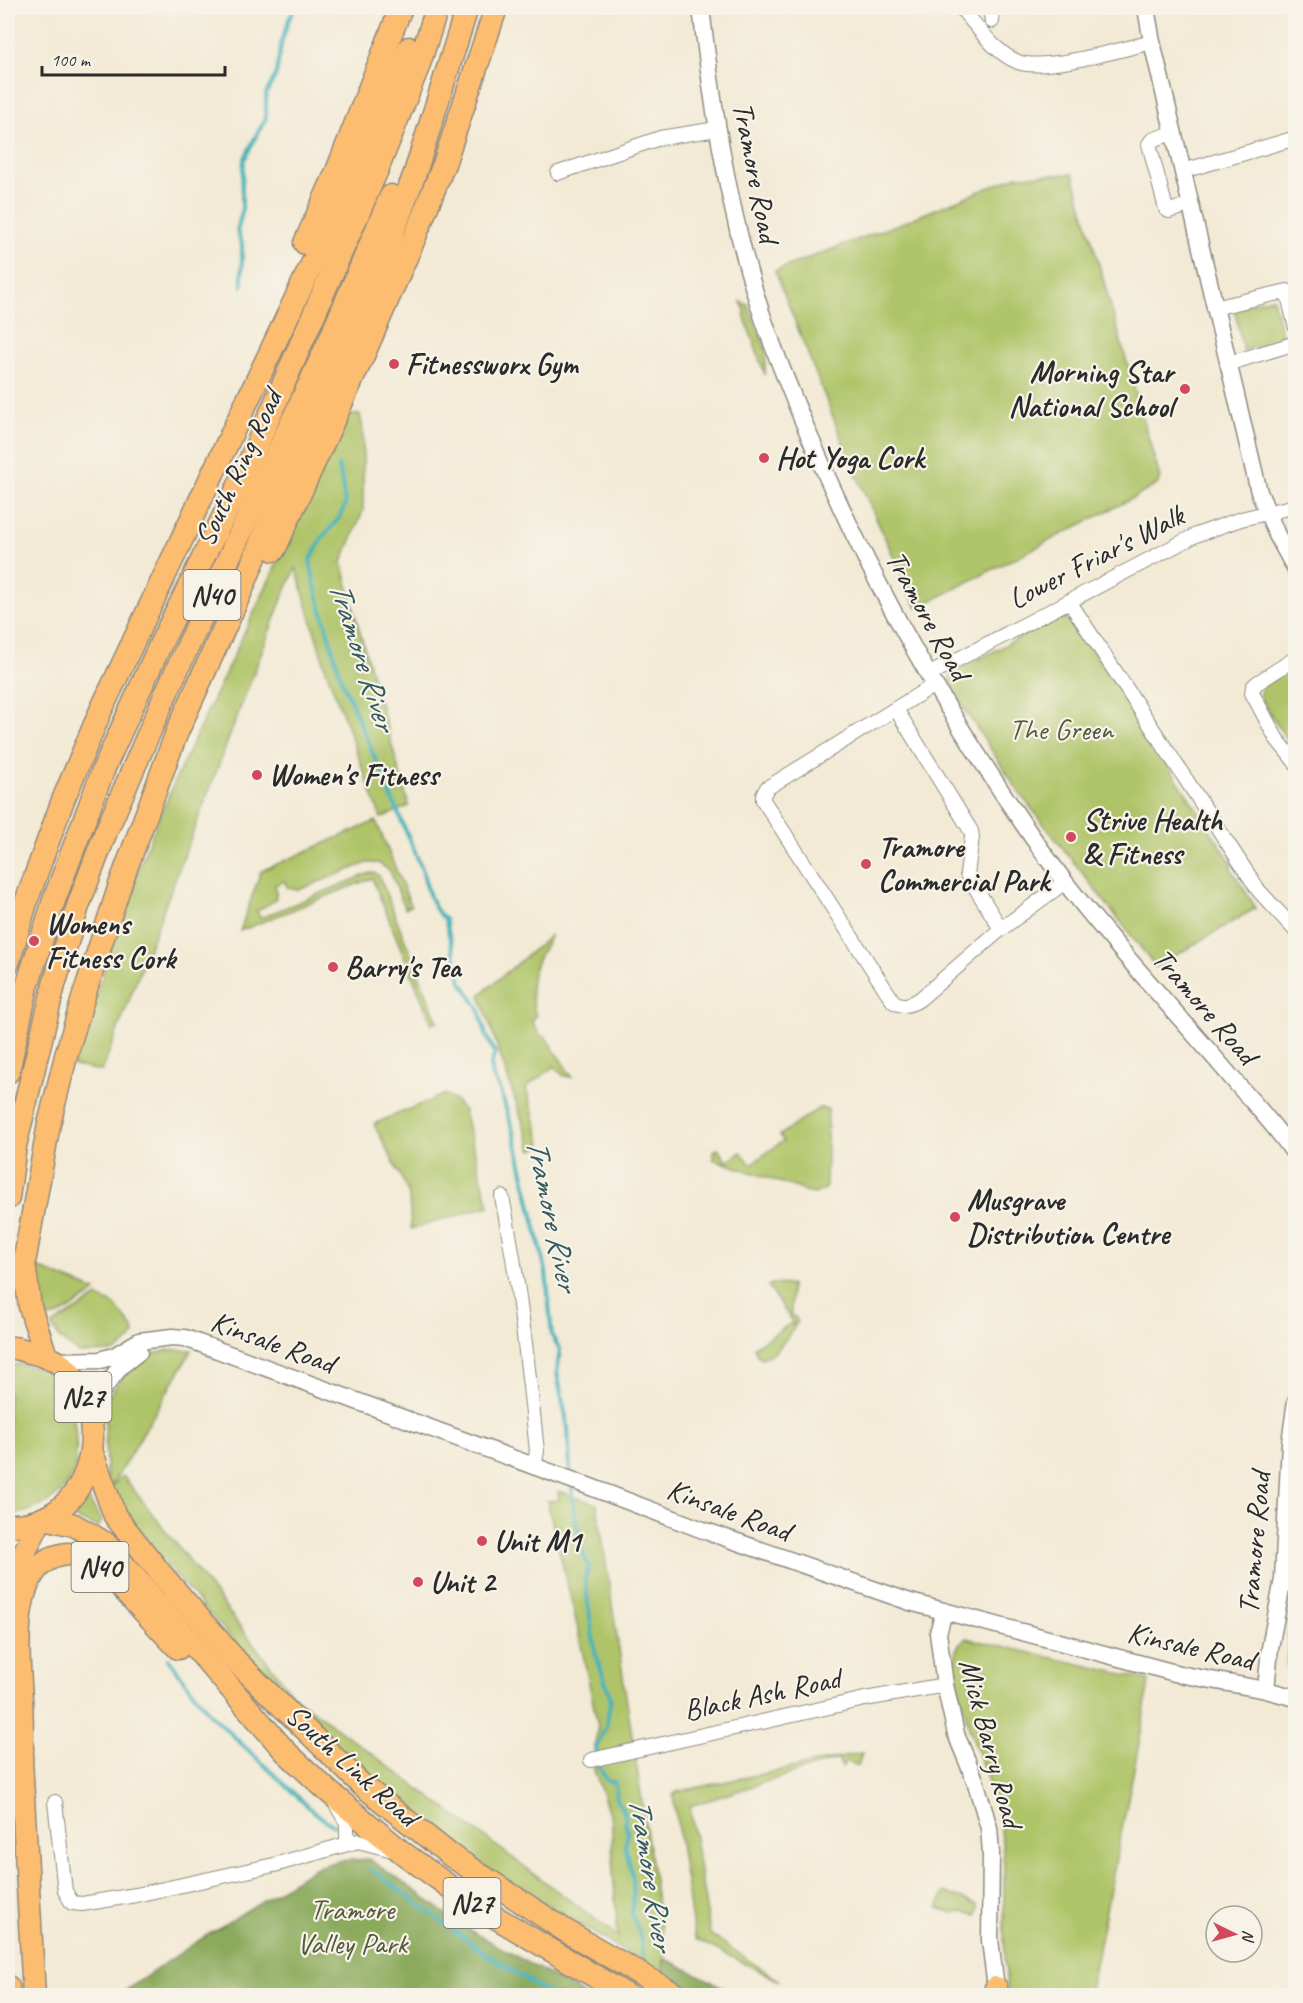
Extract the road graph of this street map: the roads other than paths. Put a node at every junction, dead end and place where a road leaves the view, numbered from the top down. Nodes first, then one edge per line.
1 (401, 8) edge
2 (424, 8) edge
3 (435, 8) edge
4 (466, 8) edge
5 (495, 8) edge
6 (701, 8) edge
7 (961, 8) edge
8 (1146, 8) edge
9 (1152, 42) junction
10 (717, 129) junction
11 (1173, 133) junction
12 (1296, 138) edge
13 (1183, 171) junction
14 (558, 174) dead end
15 (1190, 205) junction
16 (1214, 308) junction
17 (1296, 328) edge
18 (1296, 343) edge
19 (1227, 364) junction
20 (1296, 506) edge
21 (1268, 512) junction
22 (180, 543) junction
23 (168, 568) junction
24 (1296, 570) edge
25 (1070, 601) junction
26 (1296, 658) edge
27 (931, 680) junction
28 (896, 709) junction
29 (1296, 763) edge
30 (142, 824) junction
31 (1065, 882) junction
32 (1001, 929) junction
33 (1296, 931) edge
34 (8, 963) edge
35 (8, 1072) edge
36 (1296, 1156) edge
37 (502, 1197) dead end
38 (8, 1198) edge
39 (156, 1340) junction
40 (8, 1348) edge
41 (51, 1359) junction
42 (1296, 1401) edge
43 (88, 1409) junction
44 (92, 1453) junction
45 (541, 1469) junction
46 (43, 1519) junction
47 (8, 1525) edge
48 (944, 1612) junction
49 (945, 1685) junction
50 (1266, 1690) junction
51 (1296, 1698) edge
52 (285, 1751) junction
53 (22, 1755) junction
54 (591, 1760) dead end
55 (329, 1792) junction
56 (55, 1802) dead end
57 (348, 1843) junction
58 (403, 1853) junction
59 (8, 1988) edge
60 (671, 1992) edge
61 (997, 1993) edge
62 (8, 1995) edge
63 (34, 1995) edge
64 (628, 1995) edge

1 - 23 highway
2 - 22 highway
3 - 22 highway
3 - 35 highway, South Ring Road / N40
4 - 30 highway
4 - 38 highway, South Ring Road / N40
5 - 30 highway
6 - 10 street, Tramore Road
7 - 9 street
8 - 9 street
9 - 11 street
10 - 14 street
10 - 27 street, Tramore Road
11 - 13 street
11 - 15 street
12 - 13 street
13 - 15 street
15 - 16 street
16 - 17 street
16 - 19 street
18 - 19 street
19 - 21 street
20 - 21 street, Lower Friar's Walk
21 - 24 street
21 - 25 street, Lower Friar's Walk
22 - 23 highway
23 - 34 highway
25 - 27 street, Lower Friar's Walk
25 - 33 street
26 - 29 street
27 - 28 street, Lower Friar's Walk
27 - 31 street, Tramore Road
28 - 32 street
28 - 32 street, Lower Friar's Walk
30 - 41 highway
31 - 32 street
31 - 36 street, Tramore Road
37 - 45 street
39 - 41 street, Kinsale Road
39 - 43 street
39 - 45 street, Kinsale Road
40 - 41 highway, N27
41 - 43 highway, N27
42 - 50 street, Tramore Road
43 - 44 highway, N27
44 - 46 highway, N27
44 - 60 highway, N27
45 - 48 street, Kinsale Road
46 - 47 highway, N27
46 - 52 highway, South Link Road / N27
46 - 53 highway
48 - 49 street, Mick Barry Road
48 - 50 street, Kinsale Road
49 - 54 street, Black Ash Road
49 - 61 street, Mick Barry Road
50 - 51 street, Kinsale Road
52 - 53 highway, N40
52 - 55 highway, South Link Road / N27
53 - 63 highway
55 - 57 street
55 - 58 highway, South Link Road / N27
56 - 57 street
57 - 58 street
58 - 64 highway, South Link Road / N27
59 - 62 highway

